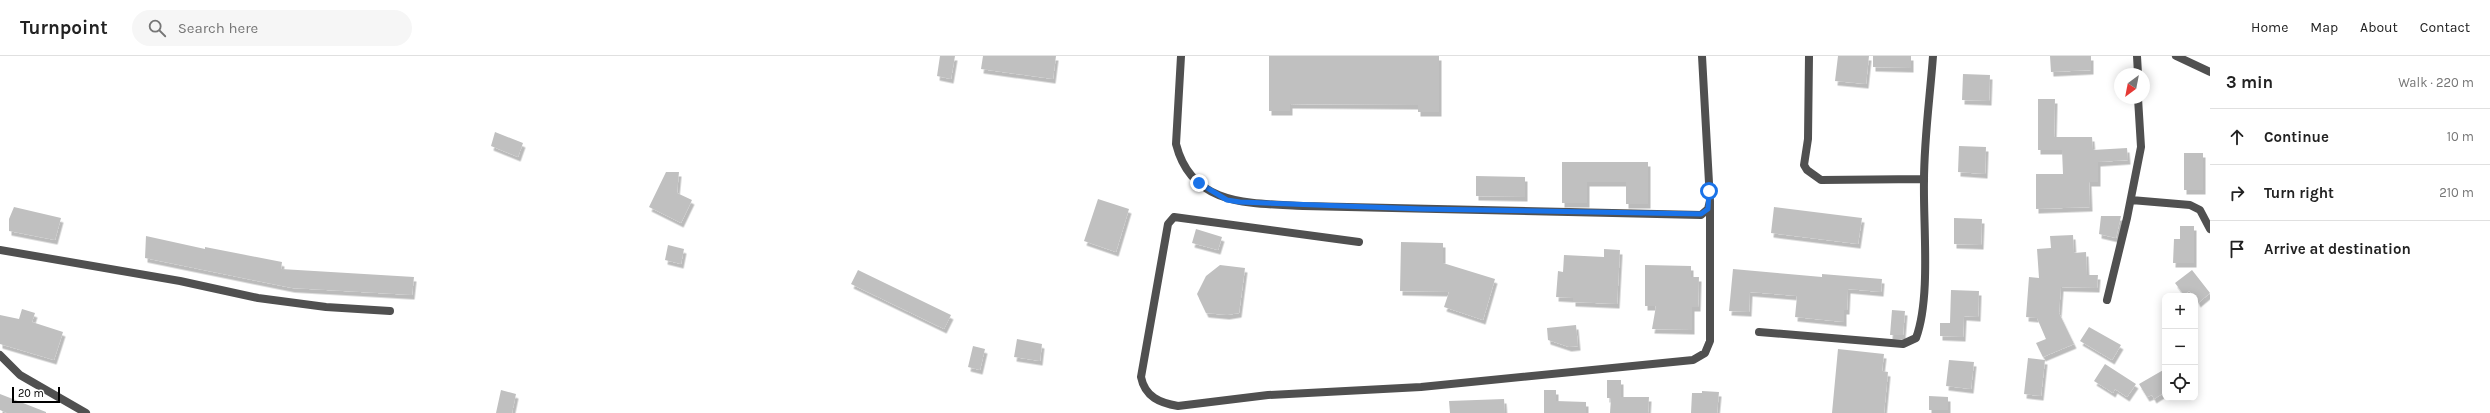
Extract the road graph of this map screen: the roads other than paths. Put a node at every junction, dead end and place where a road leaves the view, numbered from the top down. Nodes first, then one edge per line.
1 (1181, 56) edge
2 (1702, 56) edge
3 (1809, 56) edge
4 (1933, 56) edge
5 (2137, 56) edge
6 (2176, 56) edge
7 (2138, 68) edge
8 (2210, 72) edge
9 (2138, 104) edge
10 (1924, 179) junction
11 (2131, 200) junction
12 (1710, 201) junction
13 (2210, 229) edge
14 (1359, 242) dead end
15 (0, 250) edge
16 (2107, 300) dead end
17 (390, 311) dead end
18 (1759, 332) dead end
19 (0, 355) edge
20 (86, 413) edge

1 - 12 street
2 - 12 street
3 - 10 street
4 - 10 street
5 - 7 street
6 - 8 street
9 - 11 street
10 - 18 street
11 - 13 street
11 - 16 street
12 - 14 street
15 - 17 street
19 - 20 street

